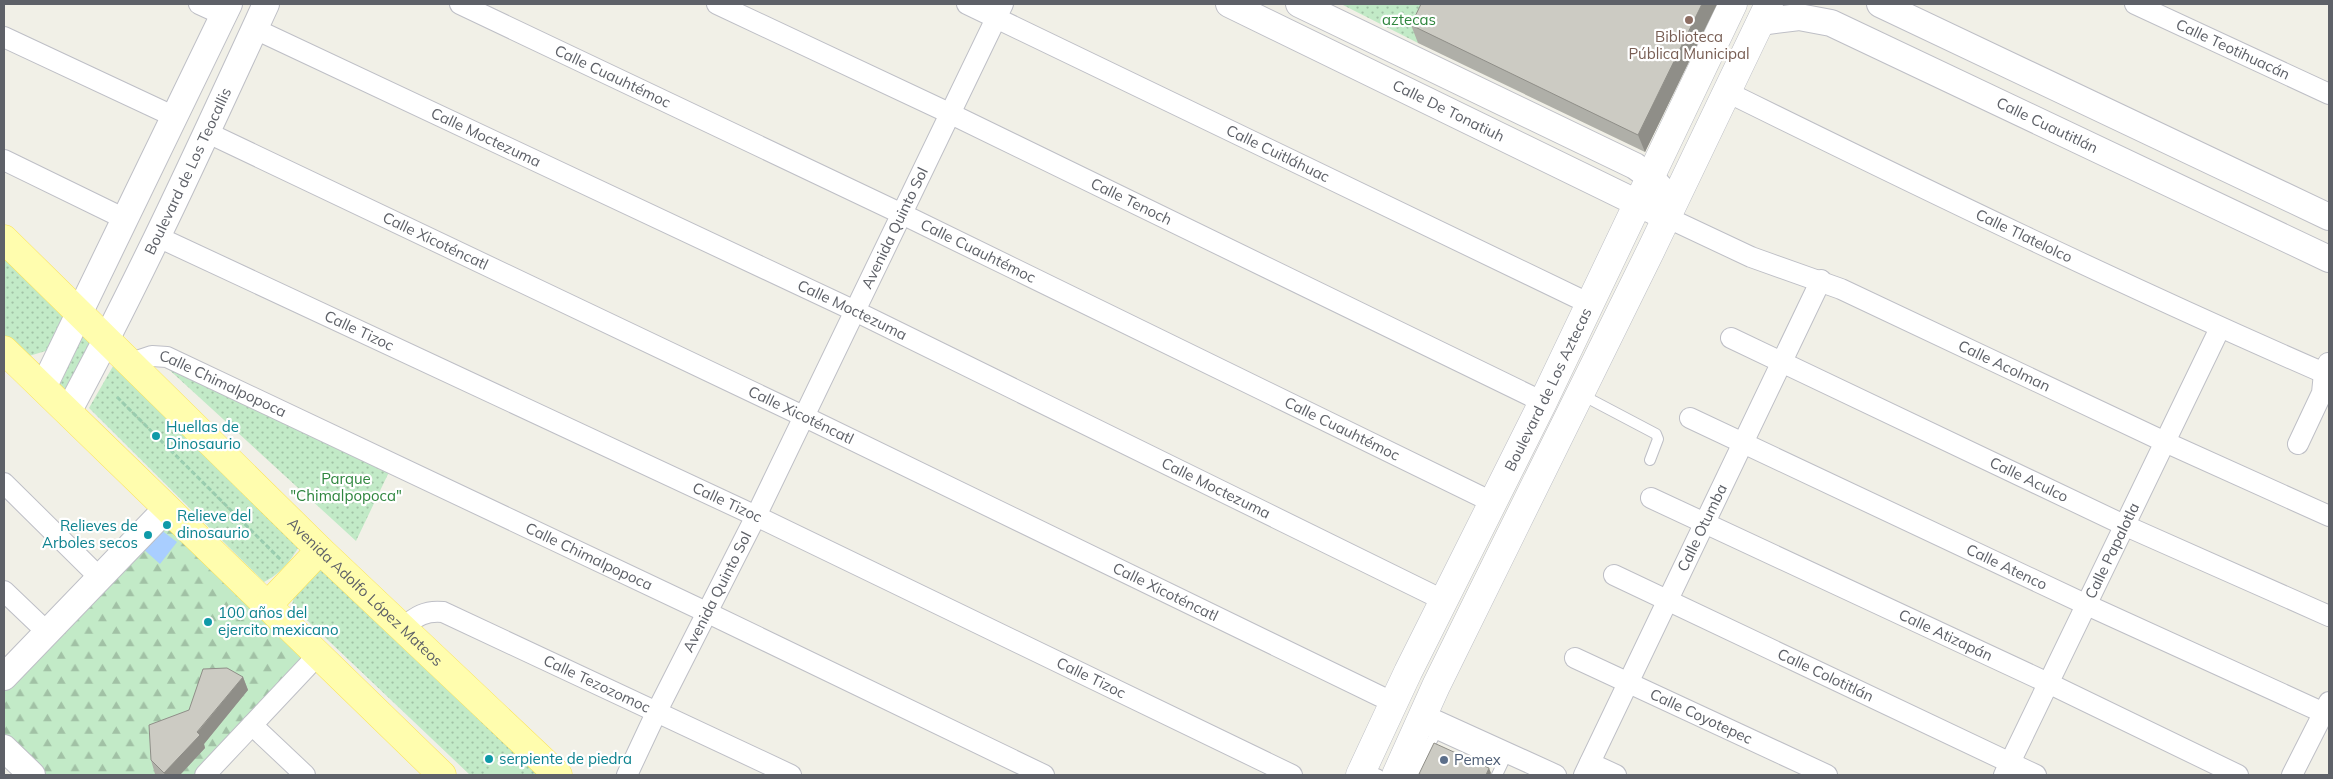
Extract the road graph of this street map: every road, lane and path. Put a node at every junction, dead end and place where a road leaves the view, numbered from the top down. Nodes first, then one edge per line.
1 (199, 4) edge
2 (266, 4) edge
3 (460, 4) edge
4 (717, 4) edge
5 (967, 4) edge
6 (1229, 4) edge
7 (1299, 4) edge
8 (1733, 4) edge
9 (1880, 4) edge
10 (2135, 4) edge
11 (226, 10) edge
12 (1000, 11) edge
13 (1764, 13) edge
14 (254, 30) junction
15 (4, 37) edge
16 (1727, 92) junction
17 (2329, 94) edge
18 (949, 113) junction
19 (175, 117) junction
20 (206, 132) junction
21 (4, 160) edge
22 (1652, 177) junction
23 (1638, 205) junction
24 (902, 214) junction
25 (1672, 215) junction
26 (2329, 217) edge
27 (125, 219) junction
28 (158, 236) junction
29 (4, 239) edge
30 (2329, 259) edge
31 (1821, 280) junction
32 (1590, 304) junction
33 (855, 311) junction
34 (81, 313) junction
35 (2220, 328) junction
36 (1731, 338) dead end
37 (108, 339) junction
38 (4, 350) edge
39 (1782, 361) junction
40 (131, 363) junction
41 (2326, 367) edge
42 (43, 388) junction
43 (1581, 395) junction
44 (117, 397) dead end
45 (1543, 402) junction
46 (68, 412) junction
47 (803, 416) junction
48 (1690, 418) dead end
49 (2165, 442) junction
50 (1743, 443) junction
51 (2298, 444) dead end
52 (1650, 460) dead end
53 (4, 483) edge
54 (1651, 498) dead end
55 (1494, 503) junction
56 (167, 508) junction
57 (756, 516) junction
58 (2329, 516) edge
59 (1704, 523) junction
60 (2126, 526) junction
61 (320, 550) junction
62 (284, 564) dead end
63 (1614, 575) dead end
64 (100, 578) junction
65 (4, 591) edge
66 (1445, 601) junction
67 (1666, 601) junction
68 (2087, 605) junction
69 (267, 606) junction
70 (706, 612) junction
71 (2329, 616) edge
72 (403, 627) junction
73 (48, 633) junction
74 (317, 656) junction
75 (1575, 658) dead end
76 (1408, 672) junction
77 (4, 678) edge
78 (1628, 682) junction
79 (2048, 684) junction
80 (1436, 686) junction
81 (1394, 703) junction
82 (2327, 708) edge
83 (657, 711) junction
84 (1430, 724) junction
85 (252, 725) junction
86 (4, 748) edge
87 (1505, 758) junction
88 (1587, 769) edge
89 (2007, 769) edge
90 (1367, 773) edge
91 (32, 775) edge
92 (204, 775) edge
93 (305, 775) edge
94 (442, 775) edge
95 (558, 775) edge
96 (627, 775) edge
97 (791, 775) edge
98 (1044, 775) edge
99 (1292, 775) edge
100 (1396, 775) edge
101 (1416, 775) edge
102 (1496, 775) edge
103 (1556, 775) edge
104 (1616, 775) edge
105 (1827, 775) edge
106 (2036, 775) edge
107 (2238, 775) edge
108 (2292, 775) edge

1 - 11 street
2 - 14 street, Boulevard de Los Teocallis
3 - 24 street, Calle Cuauhtémoc
4 - 18 street, Calle Tenoch
5 - 12 street, Calle Cuitláhuac
6 - 23 street, Calle De Tonatiuh
7 - 22 street
8 - 22 main road, Boulevard de Los Aztecas
9 - 26 street
10 - 17 street, Calle Teotihuacán
11 - 19 street
12 - 18 street, Avenida Quinto Sol
12 - 32 street, Calle Cuitláhuac
13 - 16 main road, Boulevard de Los Aztecas
13 - 30 street, Calle Cuautitlán
14 - 20 street, Boulevard de Los Teocallis
14 - 33 street, Calle Moctezuma
15 - 19 street
16 - 25 main road, Boulevard de Los Aztecas
16 - 35 street, Calle Tlatelolco
18 - 24 street, Avenida Quinto Sol
18 - 45 street, Calle Tenoch
19 - 27 street
20 - 28 street, Boulevard de Los Teocallis
20 - 47 street, Calle Xicoténcatl
21 - 27 street
22 - 23 main road, Boulevard de Los Aztecas
22 - 25 street
23 - 25 street, Calle De Tonatiuh
23 - 32 main road, Boulevard de Los Aztecas
24 - 33 street, Avenida Quinto Sol
24 - 55 street, Calle Cuauhtémoc
25 - 31 street, Calle Acolman
25 - 43 main road, Boulevard de Los Aztecas
27 - 34 street
28 - 37 street, Boulevard de Los Teocallis
28 - 57 street, Calle Tizoc
29 - 34 main road, Avenida Adolfo López Mateos
31 - 39 street, Calle Otumba
31 - 49 street, Calle Acolman
32 - 45 main road, Boulevard de Los Aztecas
33 - 47 street, Avenida Quinto Sol
33 - 66 street, Calle Moctezuma
34 - 37 main road, Avenida Adolfo López Mateos
34 - 42 street
35 - 41 street, Calle Tlatelolco
35 - 49 street, Calle Papalotla
36 - 39 street, Calle Aculco
37 - 40 main road, Avenida Adolfo López Mateos
37 - 46 street
38 - 42 main road
39 - 50 street, Calle Otumba
39 - 60 street, Calle Aculco
40 - 61 main road, Avenida Adolfo López Mateos
40 - 70 street, Calle Chimalpopoca
41 - 51 street, Calle Tlatelolco
42 - 46 main road
43 - 52 lane
43 - 80 main road, Boulevard de Los Aztecas
44 - 62 path
45 - 55 main road, Boulevard de Los Aztecas
46 - 56 main road
47 - 57 street, Avenida Quinto Sol
47 - 81 street, Calle Xicoténcatl
48 - 50 street, Calle Atenco
49 - 58 street, Calle Acolman
49 - 60 street, Calle Papalotla
50 - 59 street, Calle Otumba
50 - 68 street, Calle Atenco
53 - 64 street
54 - 59 street, Calle Atizapán
55 - 66 main road, Boulevard de Los Aztecas
56 - 64 street
56 - 69 main road
57 - 70 street, Avenida Quinto Sol
57 - 99 street, Calle Tizoc
59 - 67 street, Calle Otumba
59 - 79 street, Calle Atizapán
60 - 68 street, Calle Papalotla
60 - 71 street, Calle Aculco
61 - 69 main road
61 - 72 main road, Avenida Adolfo López Mateos
63 - 67 street, Calle Colotitlán
64 - 73 street
65 - 73 street
66 - 76 main road, Boulevard de Los Aztecas
67 - 78 street, Calle Otumba
67 - 89 street, Calle Colotitlán
68 - 79 street, Calle Papalotla
68 - 82 street, Calle Atenco
69 - 74 main road
70 - 83 street, Avenida Quinto Sol
70 - 98 street, Calle Chimalpopoca
72 - 83 street, Calle Tezozomoc
72 - 95 main road, Avenida Adolfo López Mateos
73 - 77 street
74 - 85 street
74 - 94 main road
75 - 78 street, Calle Coyotepec
76 - 80 main road
76 - 81 main road, Boulevard de Los Aztecas
78 - 88 street, Calle Otumba
78 - 105 street, Calle Coyotepec
79 - 89 street, Calle Papalotla
79 - 107 street, Calle Atizapán
80 - 84 main road, Boulevard de Los Aztecas
81 - 90 main road, Boulevard de Los Aztecas
82 - 108 street
83 - 96 street, Avenida Quinto Sol
83 - 97 street, Calle Tezozomoc
84 - 87 street
84 - 100 main road, Boulevard de Los Aztecas
84 - 101 lane
85 - 92 street
85 - 93 street
86 - 91 street
87 - 102 lane
87 - 103 street
88 - 104 street
89 - 106 street, Calle Colotitlán

